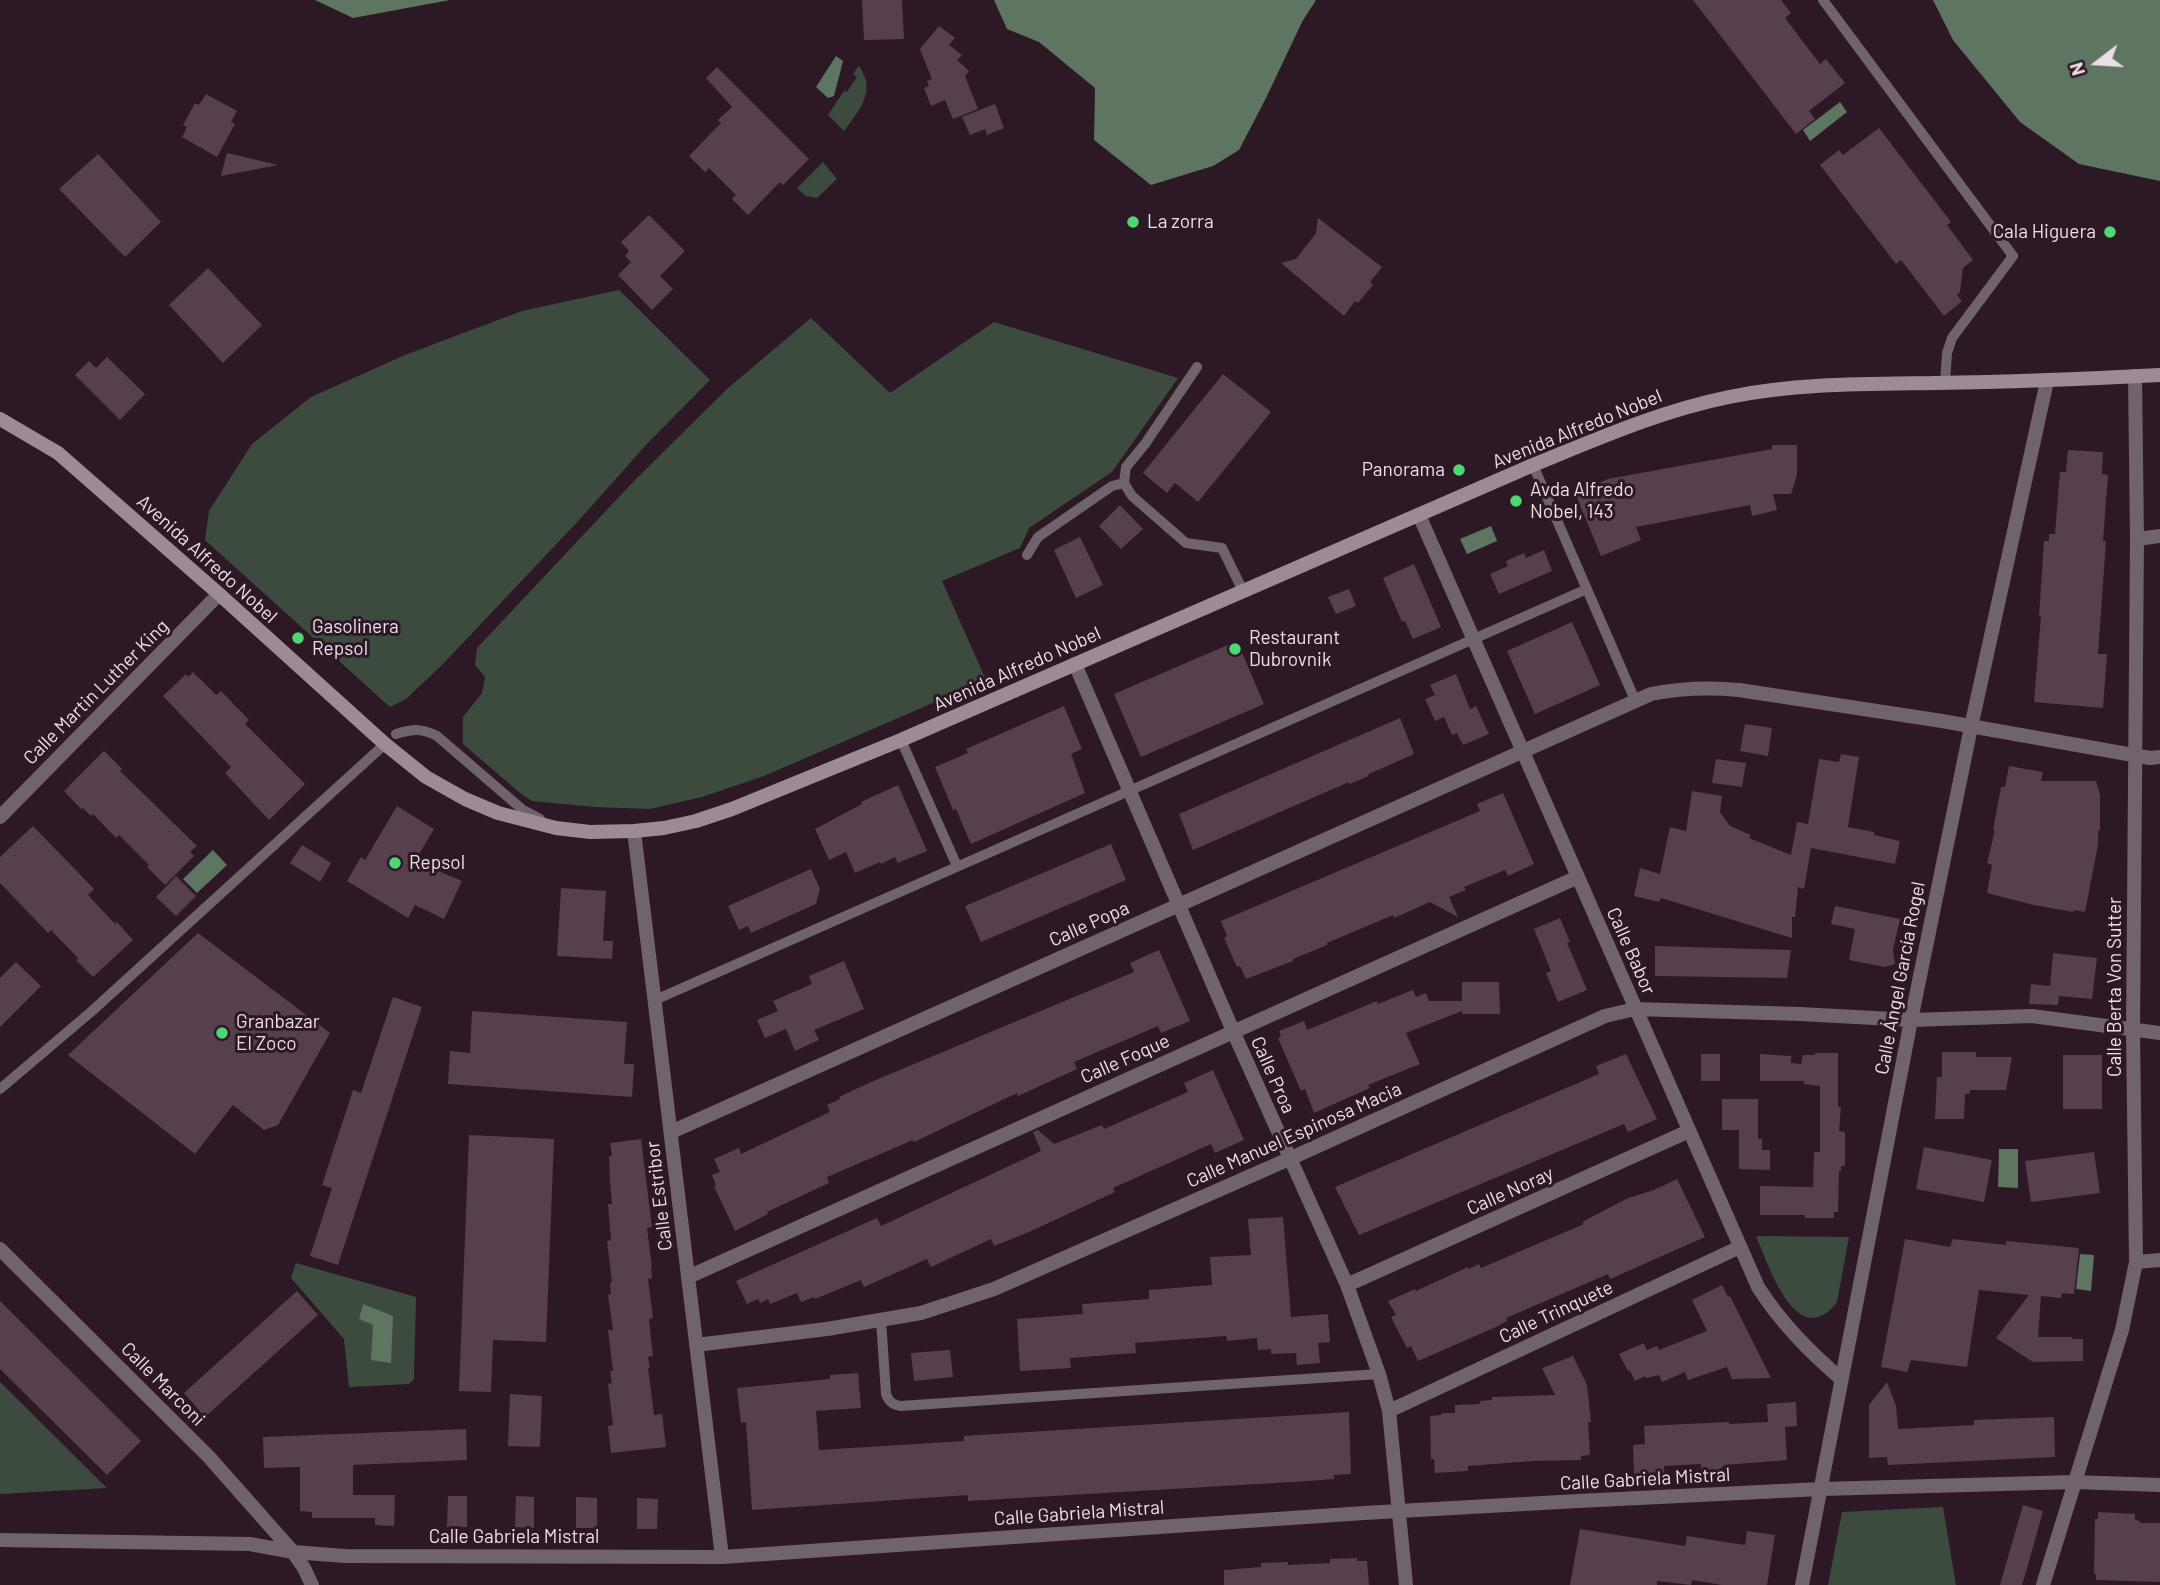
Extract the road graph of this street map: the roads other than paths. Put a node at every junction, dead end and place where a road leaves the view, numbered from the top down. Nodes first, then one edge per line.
1 (1823, 0) edge
2 (1197, 367) dead end
3 (2160, 375) edge
4 (2135, 376) junction
5 (2047, 381) junction
6 (1945, 383) junction
7 (0, 419) edge
8 (1533, 466) junction
9 (1124, 483) junction
10 (1419, 515) junction
11 (2160, 536) edge
12 (2137, 539) junction
13 (1027, 555) dead end
14 (1587, 589) junction
15 (1243, 591) junction
16 (219, 594) junction
17 (1473, 639) junction
18 (1075, 664) junction
19 (1635, 700) junction
20 (1971, 727) junction
21 (397, 733) dead end
22 (901, 740) junction
23 (384, 744) junction
24 (1522, 751) junction
25 (2136, 756) junction
26 (2160, 757) edge
27 (1129, 790) junction
28 (0, 817) edge
29 (556, 828) junction
30 (634, 831) junction
31 (957, 866) junction
32 (1578, 877) junction
33 (1178, 905) junction
34 (655, 1000) junction
35 (1635, 1009) junction
36 (1911, 1020) junction
37 (2133, 1030) junction
38 (1233, 1031) junction
39 (2160, 1033) edge
40 (0, 1089) edge
41 (1689, 1131) junction
42 (671, 1132) junction
43 (1289, 1159) junction
44 (1740, 1247) junction
45 (0, 1250) edge
46 (2160, 1260) edge
47 (2136, 1262) junction
48 (688, 1277) junction
49 (1347, 1285) junction
50 (881, 1320) junction
51 (696, 1345) junction
52 (1379, 1374) junction
53 (1841, 1379) junction
54 (1389, 1411) junction
55 (2074, 1482) junction
56 (2160, 1485) edge
57 (1821, 1489) junction
58 (1398, 1510) junction
59 (0, 1540) edge
60 (293, 1552) junction
61 (722, 1557) junction
62 (312, 1585) edge
63 (1406, 1585) edge
64 (1802, 1585) edge
65 (2043, 1585) edge

1 - 6 lane
2 - 9 lane
3 - 4 main road, Avenida Alfredo Nobel
4 - 5 main road, Avenida Alfredo Nobel
4 - 12 street, Calle Berta Von Sutter
5 - 6 main road, Avenida Alfredo Nobel
5 - 20 street, Calle Ángel García Rogel
6 - 8 main road, Avenida Alfredo Nobel
7 - 16 main road, Avenida Alfredo Nobel
8 - 10 main road, Avenida Alfredo Nobel
8 - 14 lane
9 - 13 lane
9 - 15 lane
10 - 15 main road, Avenida Alfredo Nobel
10 - 17 street, Calle Babor
11 - 12 street
12 - 25 street, Calle Berta Von Sutter
14 - 17 lane
14 - 19 lane
15 - 18 main road, Avenida Alfredo Nobel
16 - 23 main road, Avenida Alfredo Nobel
16 - 28 street, Calle Martin Luther King
17 - 24 street, Calle Babor
17 - 27 lane
18 - 22 main road, Avenida Alfredo Nobel
18 - 27 street, Calle Proa
19 - 20 street, Calle Popa
19 - 24 street, Calle Popa
20 - 25 street, Calle Popa
20 - 36 street, Calle Ángel García Rogel
21 - 29 lane
22 - 30 main road, Avenida Alfredo Nobel
22 - 31 lane
23 - 29 main road, Avenida Alfredo Nobel
23 - 40 lane
24 - 32 street, Calle Babor
24 - 33 street, Calle Popa
25 - 26 street, Calle Popa
25 - 37 street, Calle Berta Von Sutter
27 - 31 lane
27 - 33 street, Calle Proa
29 - 30 main road, Avenida Alfredo Nobel
30 - 34 street, Calle Estribor
31 - 34 lane
32 - 35 street, Calle Babor
32 - 38 street, Calle Foque
33 - 38 street, Calle Proa
33 - 42 street, Calle Popa
34 - 42 street, Calle Estribor
35 - 36 street, Calle Manuel Espinosa Macia
35 - 41 street, Calle Babor
35 - 43 street, Calle Manuel Espinosa Macia
36 - 37 street, Calle Manuel Espinosa Macia
36 - 53 street, Calle Ángel García Rogel
37 - 39 street, Calle Manuel Espinosa Macia
37 - 47 street, Calle Berta Von Sutter
38 - 43 street, Calle Proa
38 - 48 street, Calle Foque
41 - 44 street, Calle Babor
41 - 49 street, Calle Noray
42 - 48 street, Calle Estribor
43 - 49 street, Calle Proa
43 - 50 street, Calle Manuel Espinosa Macia
44 - 53 street, Calle Babor
44 - 54 street, Calle Trinquete
45 - 60 street, Calle Marconi
46 - 47 street
47 - 55 street, Calle Berta Von Sutter
48 - 51 street, Calle Estribor
49 - 52 street, Calle Proa
50 - 51 street, Calle Manuel Espinosa Macia
50 - 52 lane
51 - 61 street, Calle Estribor
52 - 54 street, Calle Proa
53 - 57 street, Calle Ángel García Rogel
54 - 58 street, Calle Proa
55 - 56 street, Calle Gabriela Mistral
55 - 57 street, Calle Gabriela Mistral
55 - 65 street, Calle Berta Von Sutter
57 - 58 street, Calle Gabriela Mistral
57 - 64 street, Calle Ángel García Rogel
58 - 61 street, Calle Gabriela Mistral
58 - 63 street, Calle Proa
59 - 60 street, Calle Gabriela Mistral
60 - 61 street, Calle Gabriela Mistral
60 - 62 street, Calle Marconi

